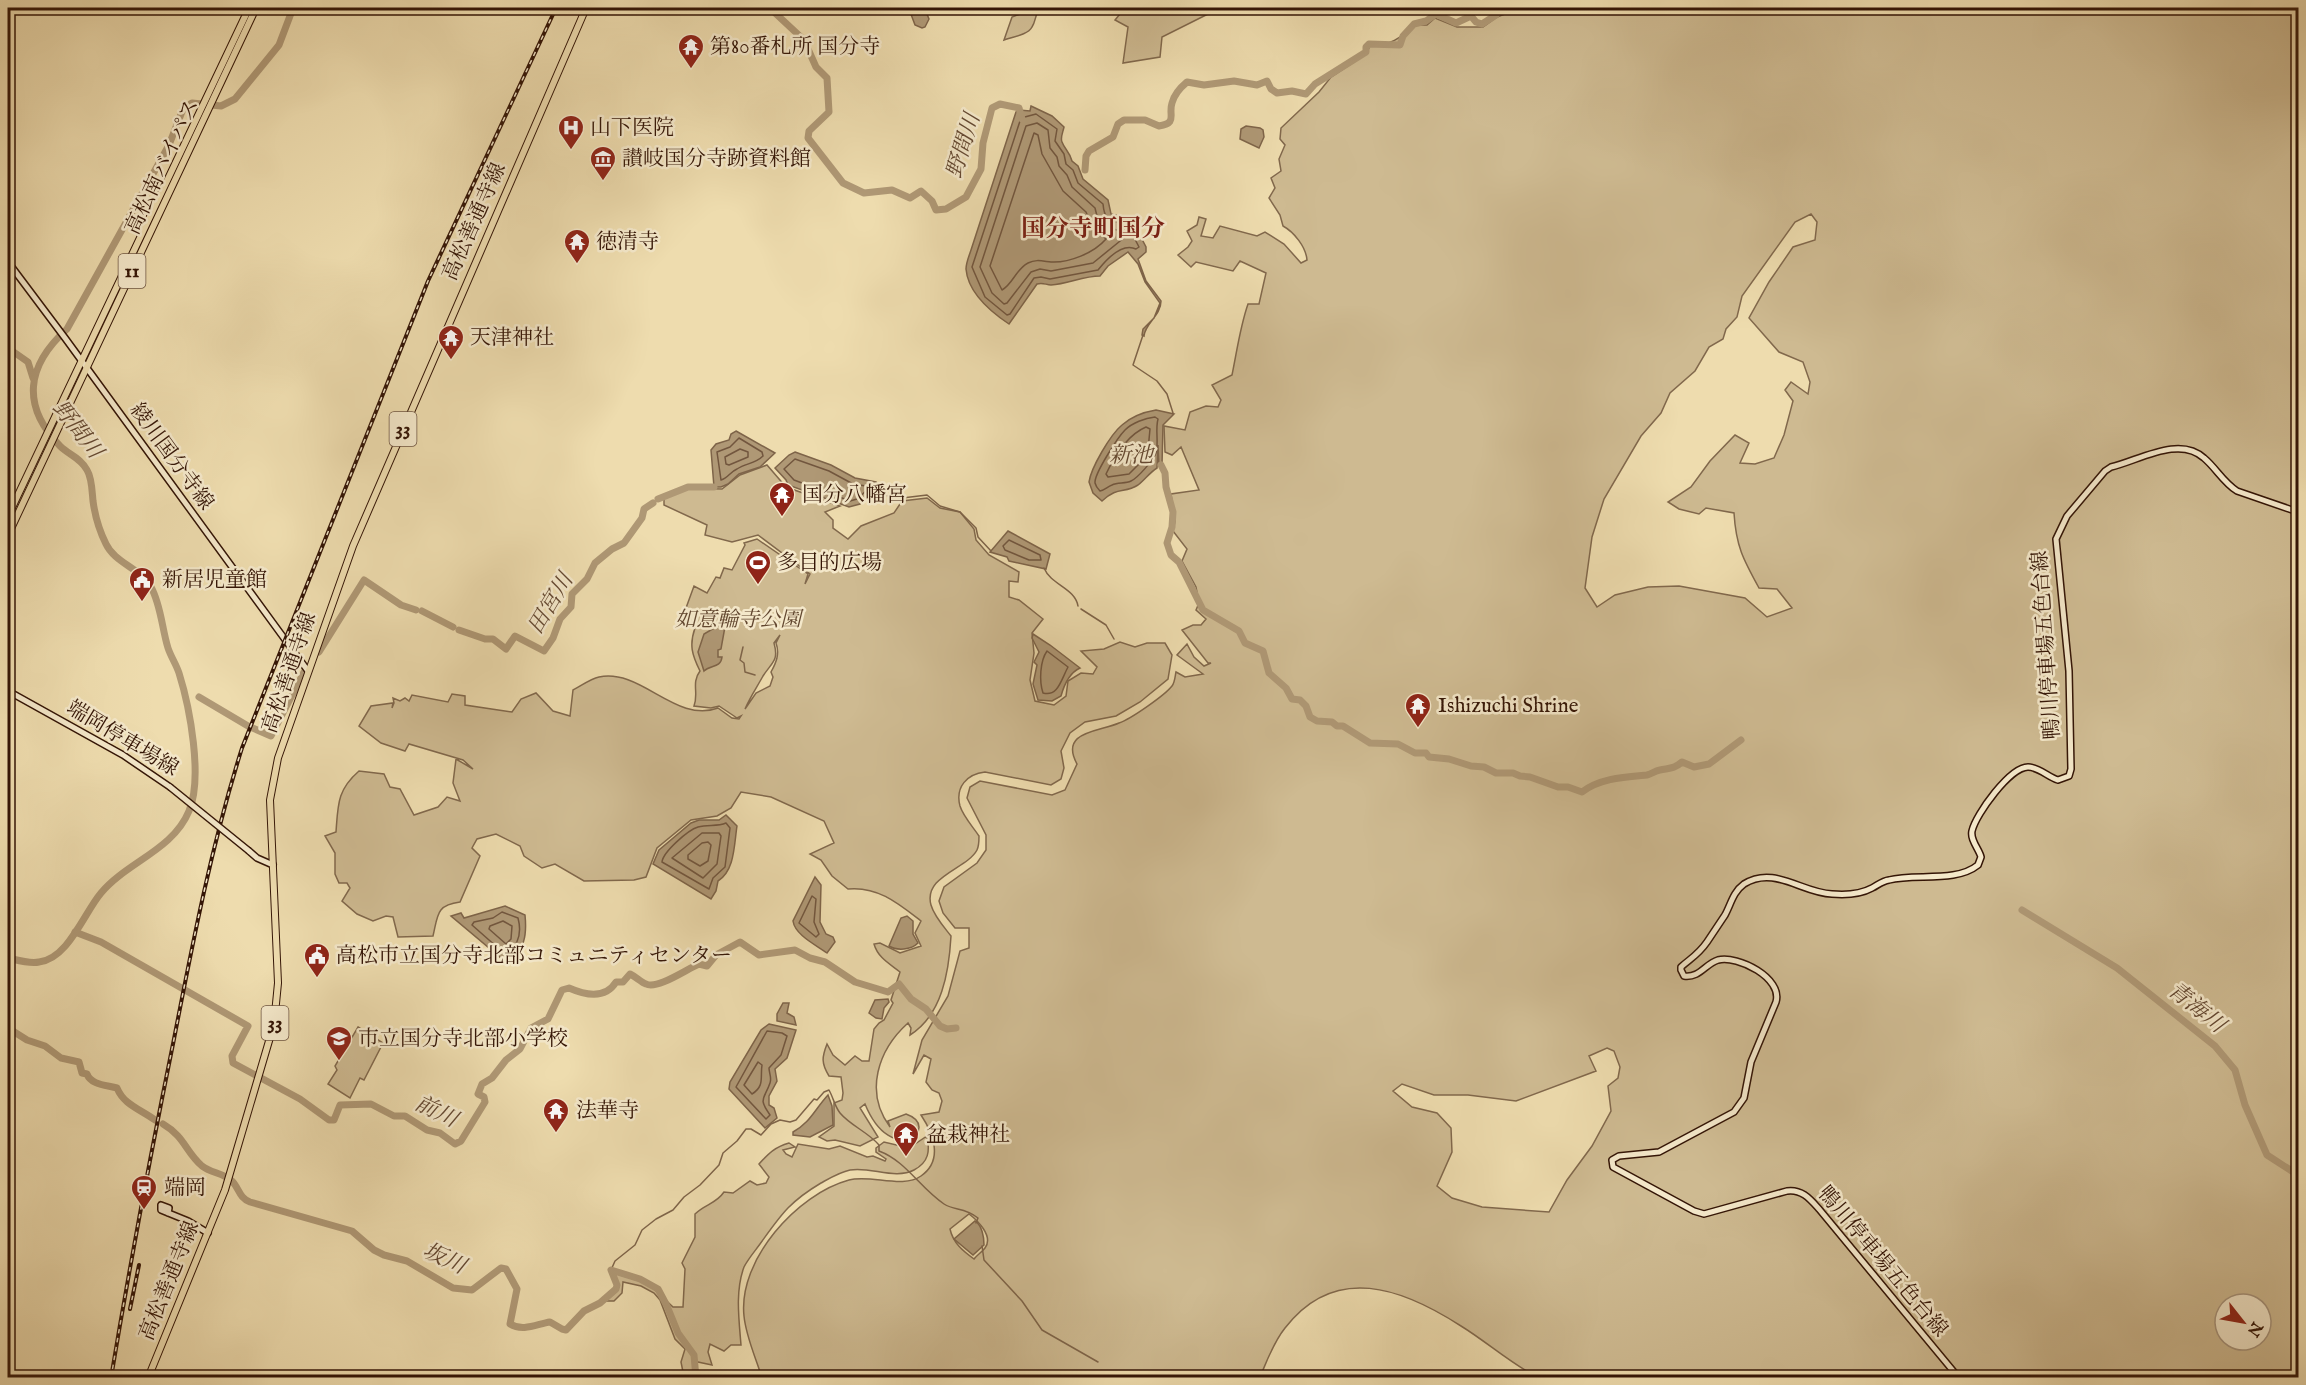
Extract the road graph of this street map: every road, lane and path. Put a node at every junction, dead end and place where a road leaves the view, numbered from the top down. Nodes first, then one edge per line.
1 (249, 8) edge
2 (256, 8) edge
3 (586, 8) edge
4 (8, 262) edge
5 (81, 360) junction
6 (87, 368) junction
7 (2298, 512) edge
8 (8, 516) edge
9 (8, 535) edge
10 (308, 671) junction
11 (8, 691) edge
12 (273, 865) junction
13 (168, 1213) dead end
14 (208, 1233) junction
15 (148, 1377) edge
16 (1959, 1377) edge

1 - 5 main road, 高松南バイパス / 11
2 - 6 main road, 高松南バイパス / 11
3 - 10 main road, 高松善通寺線 / 33
4 - 5 main road, 綾川国分寺線
5 - 6 main road, 綾川国分寺線
5 - 8 main road, 高松南バイパス / 11
6 - 9 main road, 高松南バイパス / 11
6 - 10 main road, 綾川国分寺線
7 - 16 main road, 鴨川停車場五色台線
10 - 12 main road, 高松善通寺線 / 33
11 - 12 main road, 端岡停車場線, bridge
12 - 14 main road, 高松善通寺線 / 33
13 - 14 main road
14 - 15 main road, 高松善通寺線 / 33

